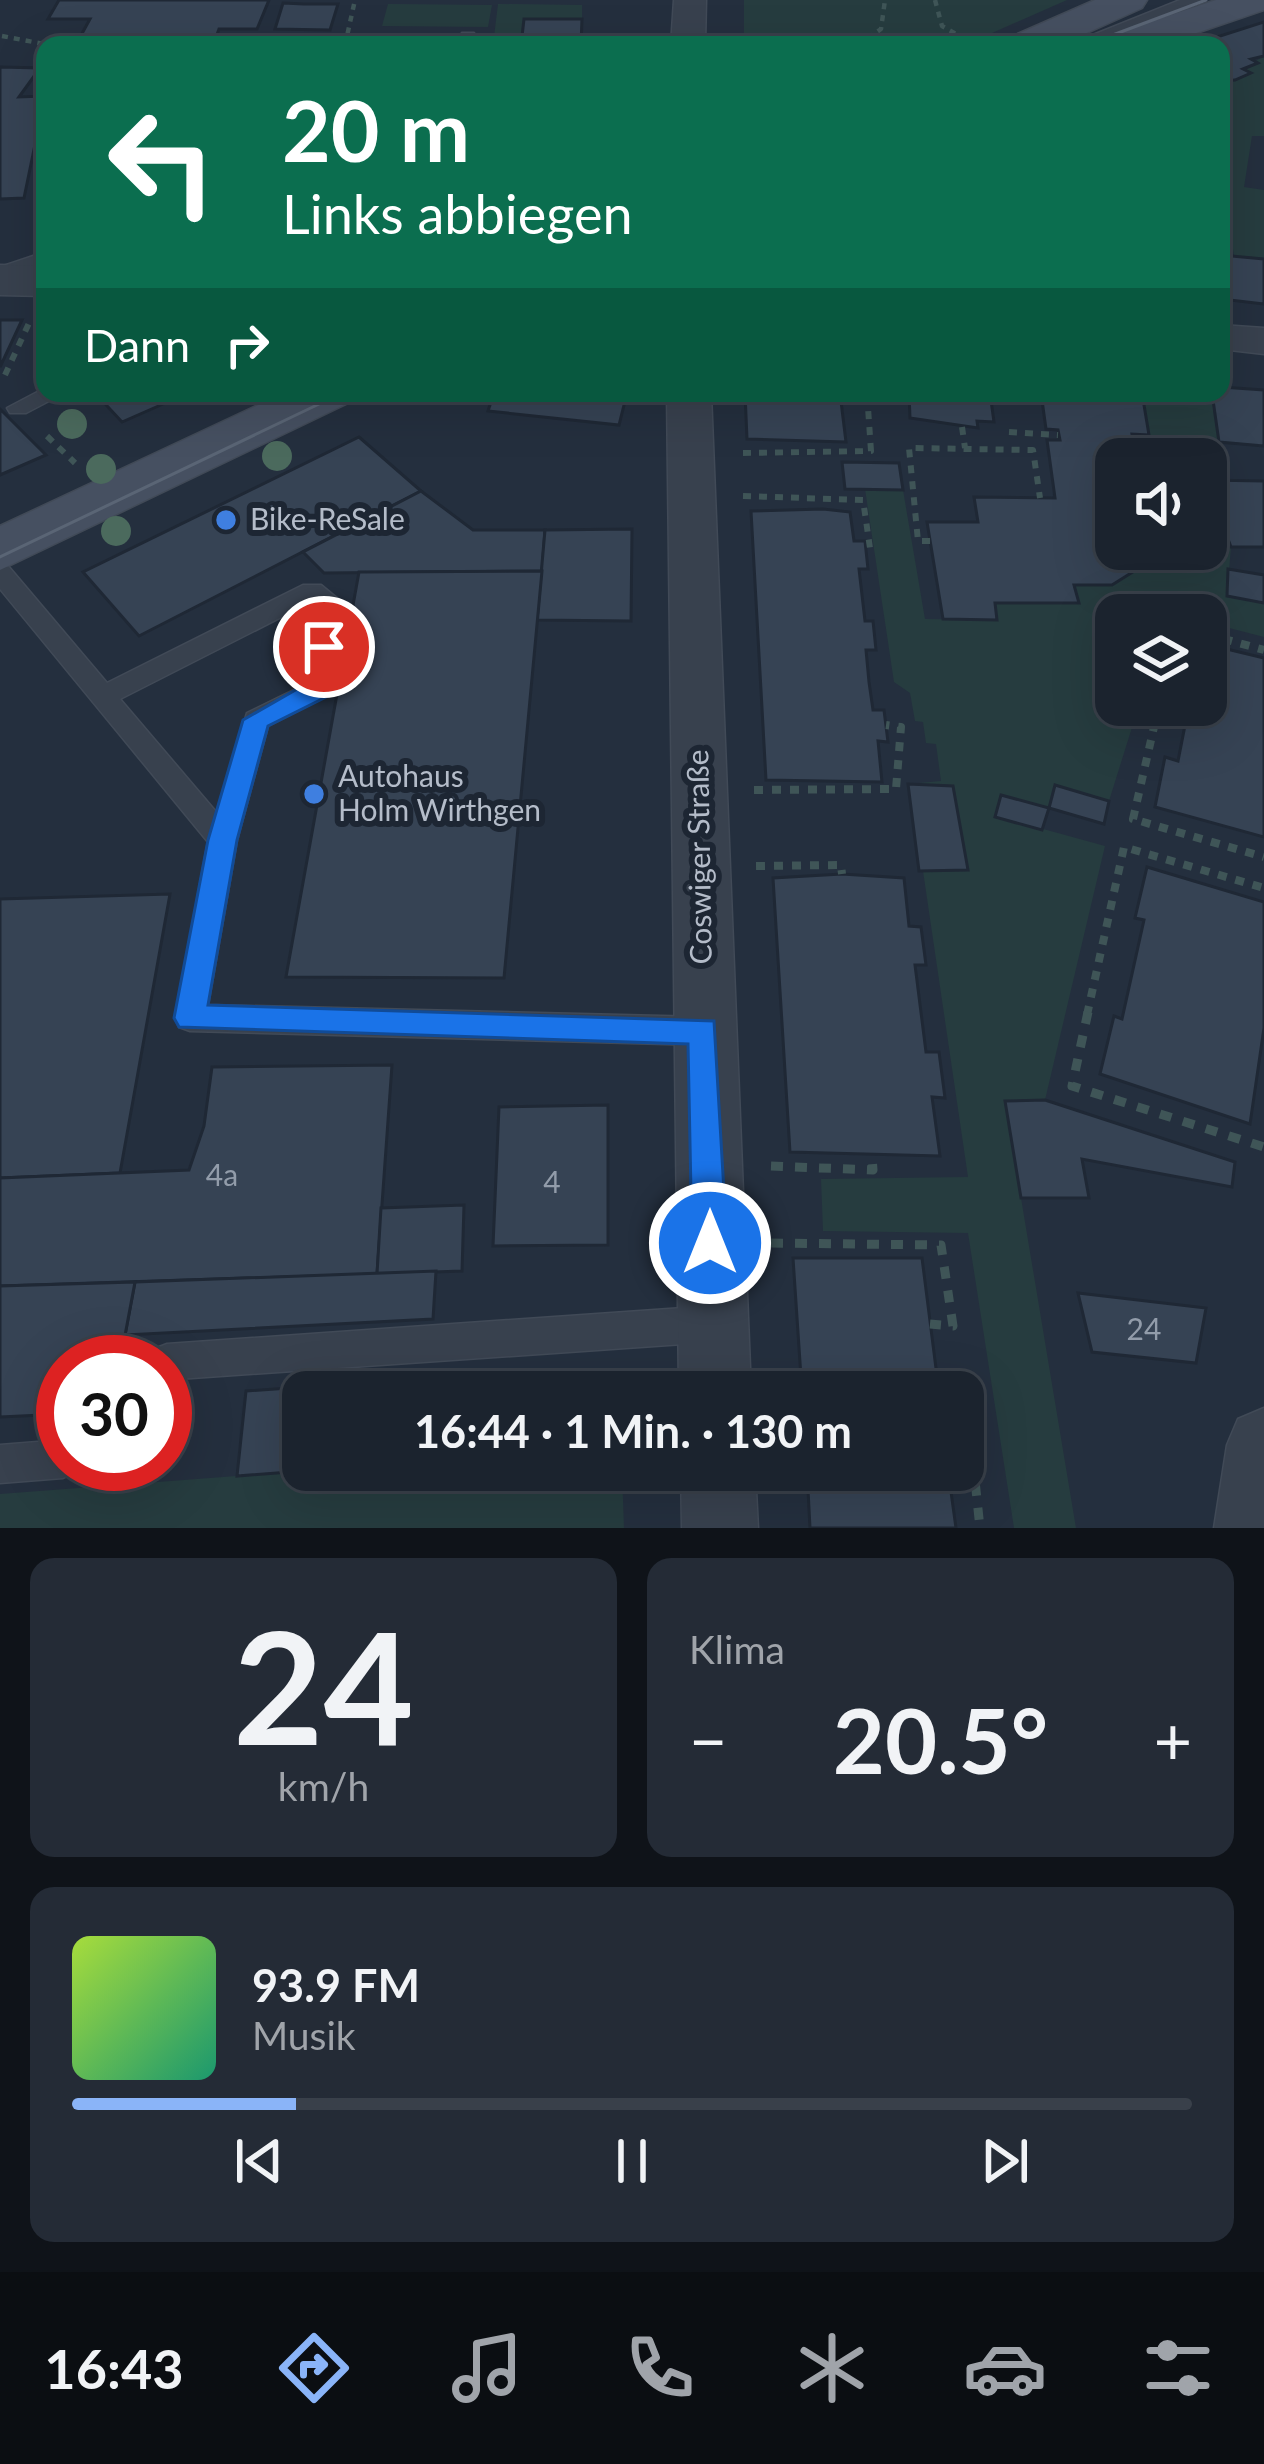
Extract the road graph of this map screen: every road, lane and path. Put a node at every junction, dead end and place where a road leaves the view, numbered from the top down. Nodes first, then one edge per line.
1 (355, 0) edge
2 (689, 0) edge
3 (885, 0) edge
4 (935, 0) edge
5 (1128, 0) edge
6 (1195, 0) edge
7 (1255, 0) edge
8 (2, 36) edge
9 (347, 36) edge
10 (688, 36) edge
11 (871, 36) edge
12 (959, 36) edge
13 (1047, 36) edge
14 (1100, 36) edge
15 (1148, 36) edge
16 (36, 43) edge
17 (36, 262) edge
18 (0, 277) edge
19 (36, 280) edge
20 (1230, 338) edge
21 (1264, 340) edge
22 (36, 400) edge
23 (308, 402) edge
24 (689, 402) edge
25 (868, 402) edge
26 (18, 408) dead end
27 (962, 428) dead end
28 (1009, 433) dead end
29 (1058, 435) dead end
30 (964, 448) junction
31 (693, 474) junction
32 (1040, 498) dead end
33 (930, 542) dead end
34 (0, 550) edge
35 (871, 555) dead end
36 (0, 573) edge
37 (1227, 640) edge
38 (1264, 650) edge
39 (104, 696) junction
40 (886, 725) dead end
41 (1154, 726) edge
42 (699, 790) junction
43 (223, 840) junction
44 (1264, 857) edge
45 (700, 867) junction
46 (842, 874) dead end
47 (1264, 888) edge
48 (703, 1031) junction
49 (1264, 1148) edge
50 (872, 1156) dead end
51 (709, 1164) junction
52 (710, 1243) junction
53 (712, 1324) junction
54 (930, 1324) dead end
55 (192, 1360) edge
56 (714, 1371) edge
57 (1264, 1445) edge
58 (36, 1461) edge
59 (0, 1464) edge
60 (719, 1491) edge
61 (976, 1491) edge
62 (720, 1528) edge
63 (980, 1528) edge
64 (1252, 1528) edge

1 - 9 path
2 - 10 street
3 - 11 path
4 - 12 path
5 - 13 main road
6 - 14 lane
7 - 15 main road
8 - 16 path
17 - 18 lane
18 - 19 street
20 - 21 street
22 - 26 lane
23 - 34 main road
24 - 31 street, Coswiger Straße
25 - 31 path
27 - 30 path
28 - 29 path
30 - 32 path
30 - 33 path
31 - 35 path
31 - 42 street, Coswiger Straße
36 - 39 lane
37 - 38 path
39 - 43 lane
39 - 43 lane
40 - 42 path
41 - 44 path
42 - 45 street, Coswiger Straße
43 - 48 lane
45 - 46 path
45 - 48 street, Coswiger Straße
47 - 49 path
48 - 51 street, Coswiger Straße
50 - 51 path
51 - 52 street, Coswiger Straße
52 - 53 street, Coswiger Straße
52 - 54 path
53 - 55 lane
53 - 56 street, Coswiger Straße
57 - 64 street
58 - 59 lane
60 - 62 street
61 - 63 path

